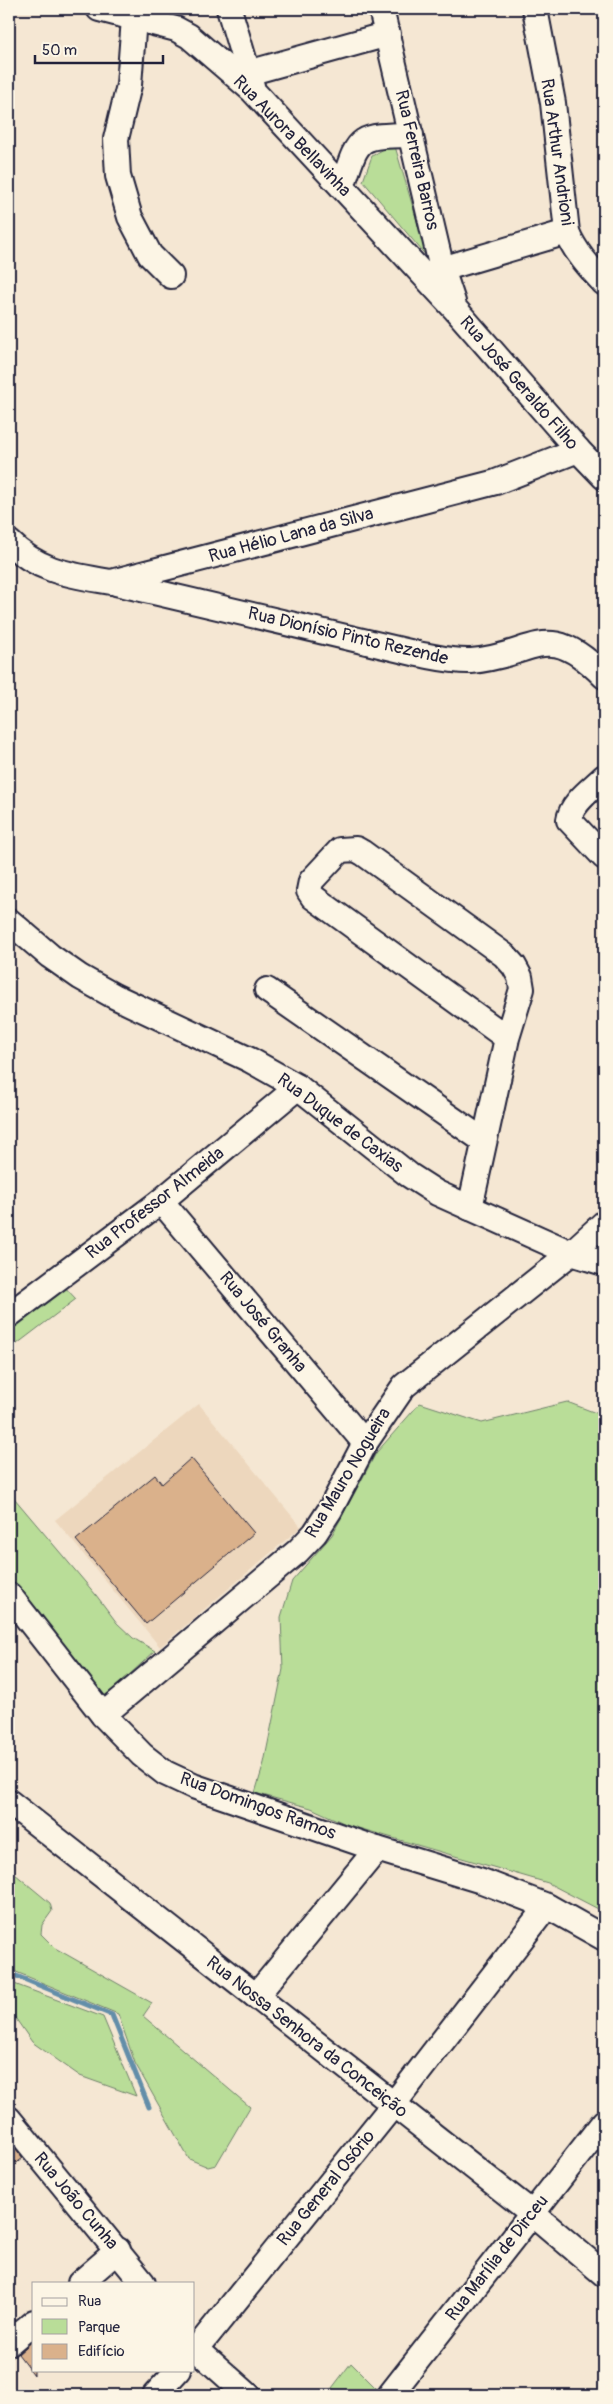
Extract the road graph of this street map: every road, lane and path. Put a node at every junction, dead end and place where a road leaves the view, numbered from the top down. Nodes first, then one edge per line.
1 (98, 9) edge
2 (229, 9) edge
3 (381, 9) edge
4 (535, 9) edge
5 (134, 18) junction
6 (388, 34) junction
7 (251, 82) junction
8 (410, 135) junction
9 (342, 187) junction
10 (568, 232) junction
11 (442, 269) junction
12 (171, 276) dead end
13 (604, 283) edge
14 (456, 310) junction
15 (578, 450) junction
16 (604, 477) edge
17 (9, 542) edge
18 (112, 582) junction
19 (604, 676) edge
20 (604, 776) edge
21 (604, 857) edge
22 (9, 921) edge
23 (267, 990) dead end
24 (507, 1038) junction
25 (298, 1087) junction
26 (484, 1141) junction
27 (161, 1201) junction
28 (470, 1208) junction
29 (604, 1223) edge
30 (571, 1253) junction
31 (604, 1263) edge
32 (9, 1315) edge
33 (365, 1443) junction
34 (9, 1595) edge
35 (103, 1715) junction
36 (9, 1802) edge
37 (377, 1849) junction
38 (547, 1906) junction
39 (604, 1938) edge
40 (256, 1996) junction
41 (393, 2105) junction
42 (9, 2119) edge
43 (604, 2122) edge
44 (532, 2213) junction
45 (118, 2250) junction
46 (604, 2274) edge
47 (81, 2282) edge
48 (142, 2282) edge
49 (32, 2324) edge
50 (9, 2343) edge
51 (195, 2350) edge
52 (176, 2372) edge
53 (155, 2395) edge
54 (248, 2395) edge
55 (390, 2395) edge

1 - 5 street, Rua Aurora Bellavinha
2 - 7 street
3 - 6 street, Rua Ferreira Barros
4 - 10 street, Rua Arthur Andrioni
5 - 7 street, Rua Aurora Bellavinha
5 - 12 street
6 - 7 street
6 - 8 street, Rua Ferreira Barros
7 - 9 street, Rua Aurora Bellavinha
8 - 9 street
8 - 11 street, Rua Ferreira Barros
9 - 14 street, Rua Aurora Bellavinha
10 - 11 street
10 - 13 street, Rua Arthur Andrioni
11 - 14 street, Rua Ferreira Barros
14 - 15 street, Rua José Geraldo Filho
15 - 16 street, Rua José Geraldo Filho
15 - 18 street, Rua Hélio Lana da Silva
17 - 18 street, Rua Hélio Lana da Silva
18 - 19 street, Rua Dionísio Pinto Rezende
20 - 21 street
22 - 25 street, Rua Duque de Caxias
23 - 26 street
24 - 24 street
24 - 26 street
25 - 27 street, Rua Professor Almeida
25 - 28 street, Rua Duque de Caxias
26 - 28 street
27 - 32 street, Rua Professor Almeida
27 - 33 street, Rua José Granha
28 - 30 street, Rua Duque de Caxias
29 - 30 street, Rua Mauro Nogueira
30 - 31 street, Rua Duque de Caxias
30 - 33 street, Rua Mauro Nogueira
33 - 35 street, Rua Mauro Nogueira
34 - 35 street, Rua Domingos Ramos
35 - 37 street, Rua Domingos Ramos
36 - 40 street, Rua Nossa Senhora da Conceição
37 - 38 street, Rua Domingos Ramos
37 - 40 street
38 - 39 street, Rua Domingos Ramos
38 - 41 street, Rua General Osório
40 - 41 street, Rua Nossa Senhora da Conceição
41 - 44 street, Rua Nossa Senhora da Conceição
41 - 51 street, Rua General Osório
42 - 45 street, Rua João Cunha
43 - 44 street, Rua Marília de Dirceu
44 - 46 street, Rua Nossa Senhora da Conceição
44 - 55 street, Rua Marília de Dirceu
45 - 47 street
45 - 48 street, Rua João Cunha
49 - 50 street
51 - 54 street
52 - 53 street

